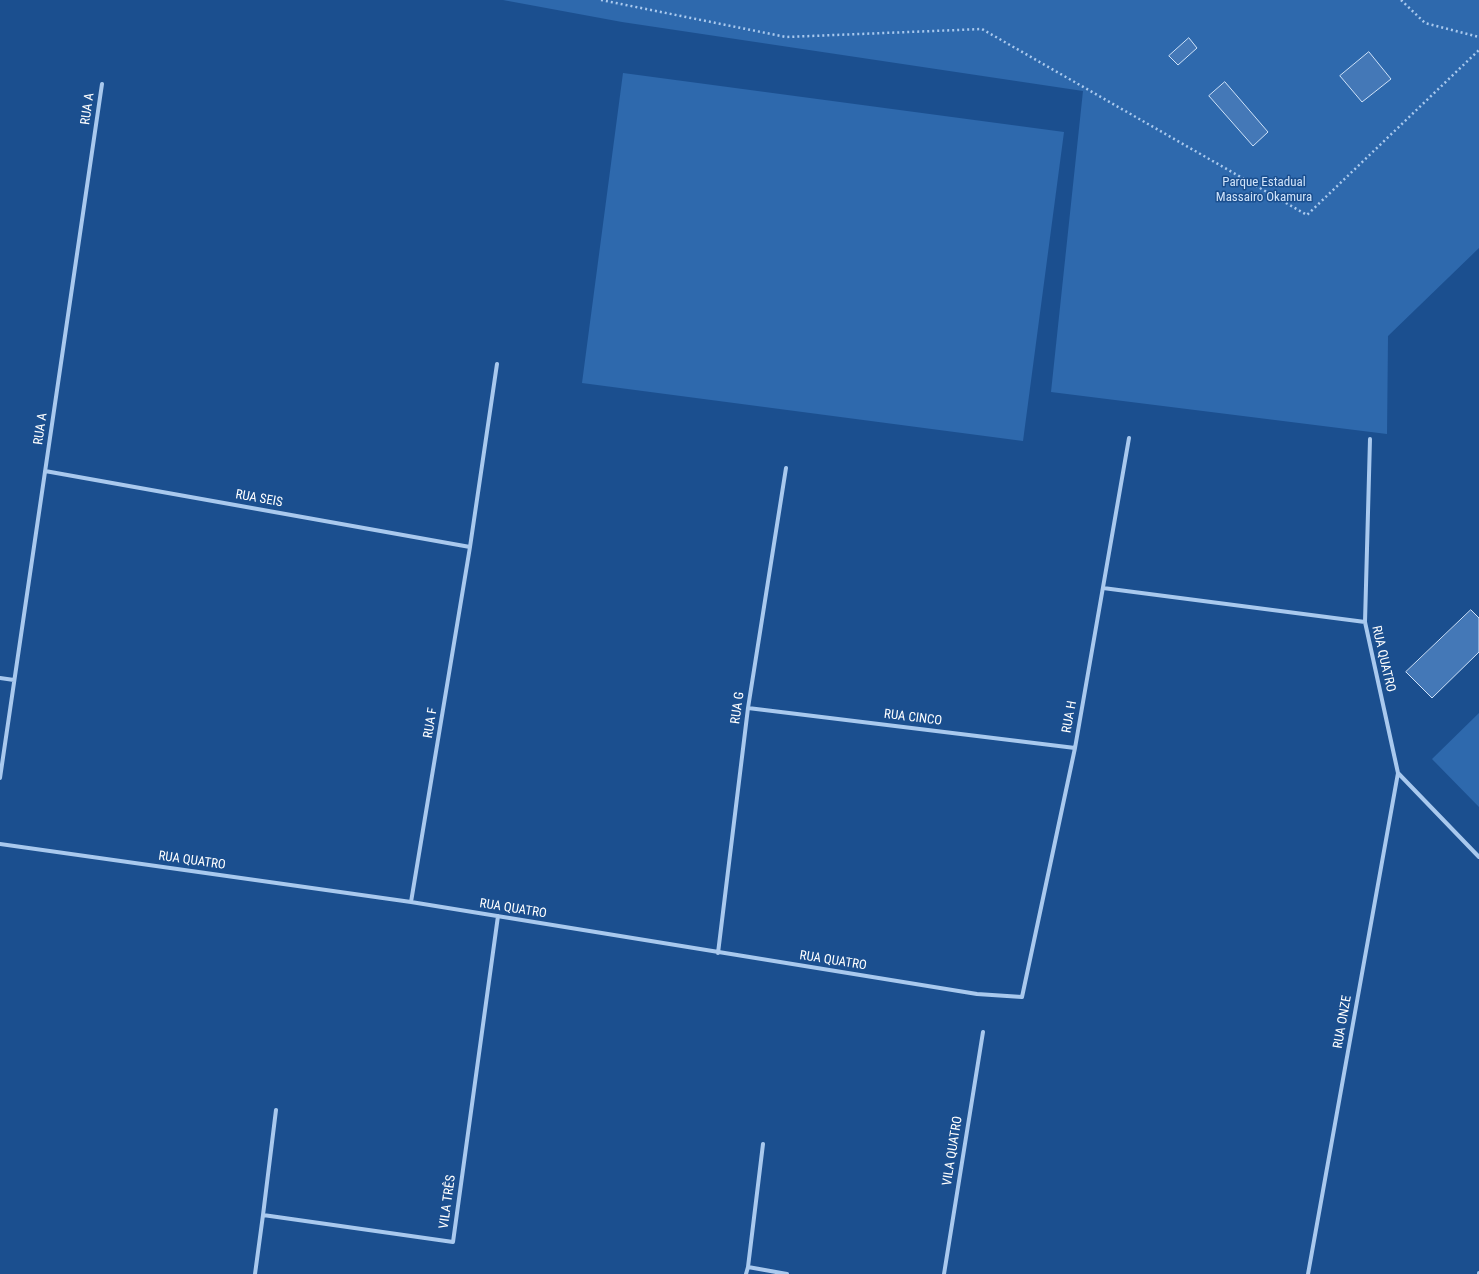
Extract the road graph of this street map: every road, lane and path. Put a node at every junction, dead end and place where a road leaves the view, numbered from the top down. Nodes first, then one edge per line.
1 (601, 0) edge
2 (1401, 0) edge
3 (1479, 37) edge
4 (1479, 50) edge
5 (102, 84) dead end
6 (498, 364) dead end
7 (1129, 438) dead end
8 (1370, 439) dead end
9 (786, 468) dead end
10 (45, 471) junction
11 (470, 547) junction
12 (1103, 588) junction
13 (1365, 622) junction
14 (0, 678) edge
15 (14, 680) junction
16 (748, 708) junction
17 (1075, 748) junction
18 (1398, 773) junction
19 (0, 778) edge
20 (0, 844) edge
21 (1479, 857) edge
22 (411, 902) junction
23 (498, 916) junction
24 (718, 953) junction
25 (1022, 997) joint
26 (982, 1032) dead end
27 (276, 1110) dead end
28 (763, 1144) dead end
29 (263, 1216) junction
30 (748, 1266) junction
31 (255, 1274) edge
32 (746, 1274) edge
33 (787, 1274) edge
34 (944, 1274) edge
35 (1308, 1274) edge

1 - 4 path
2 - 3 path
5 - 10 street, RUA A
6 - 11 street, RUA F
7 - 12 street, RUA H
8 - 13 street
9 - 16 street, RUA G
10 - 11 street, RUA SEIS
10 - 15 street, RUA A
11 - 22 street, RUA F
12 - 13 street, RUA QUATRO
12 - 17 street, RUA H
13 - 18 street, RUA QUATRO
14 - 15 street
15 - 19 street, RUA A
16 - 17 street, RUA CINCO
16 - 24 street, RUA G
17 - 25 street, RUA H
18 - 21 street
18 - 35 street, RUA ONZE
20 - 22 street, RUA QUATRO
22 - 23 street, RUA QUATRO
23 - 24 street, RUA QUATRO
23 - 29 street, VILA TRÊS
24 - 25 street, RUA QUATRO
26 - 34 street, VILA QUATRO
27 - 29 street
28 - 30 street
29 - 31 street
30 - 32 street
30 - 33 street

